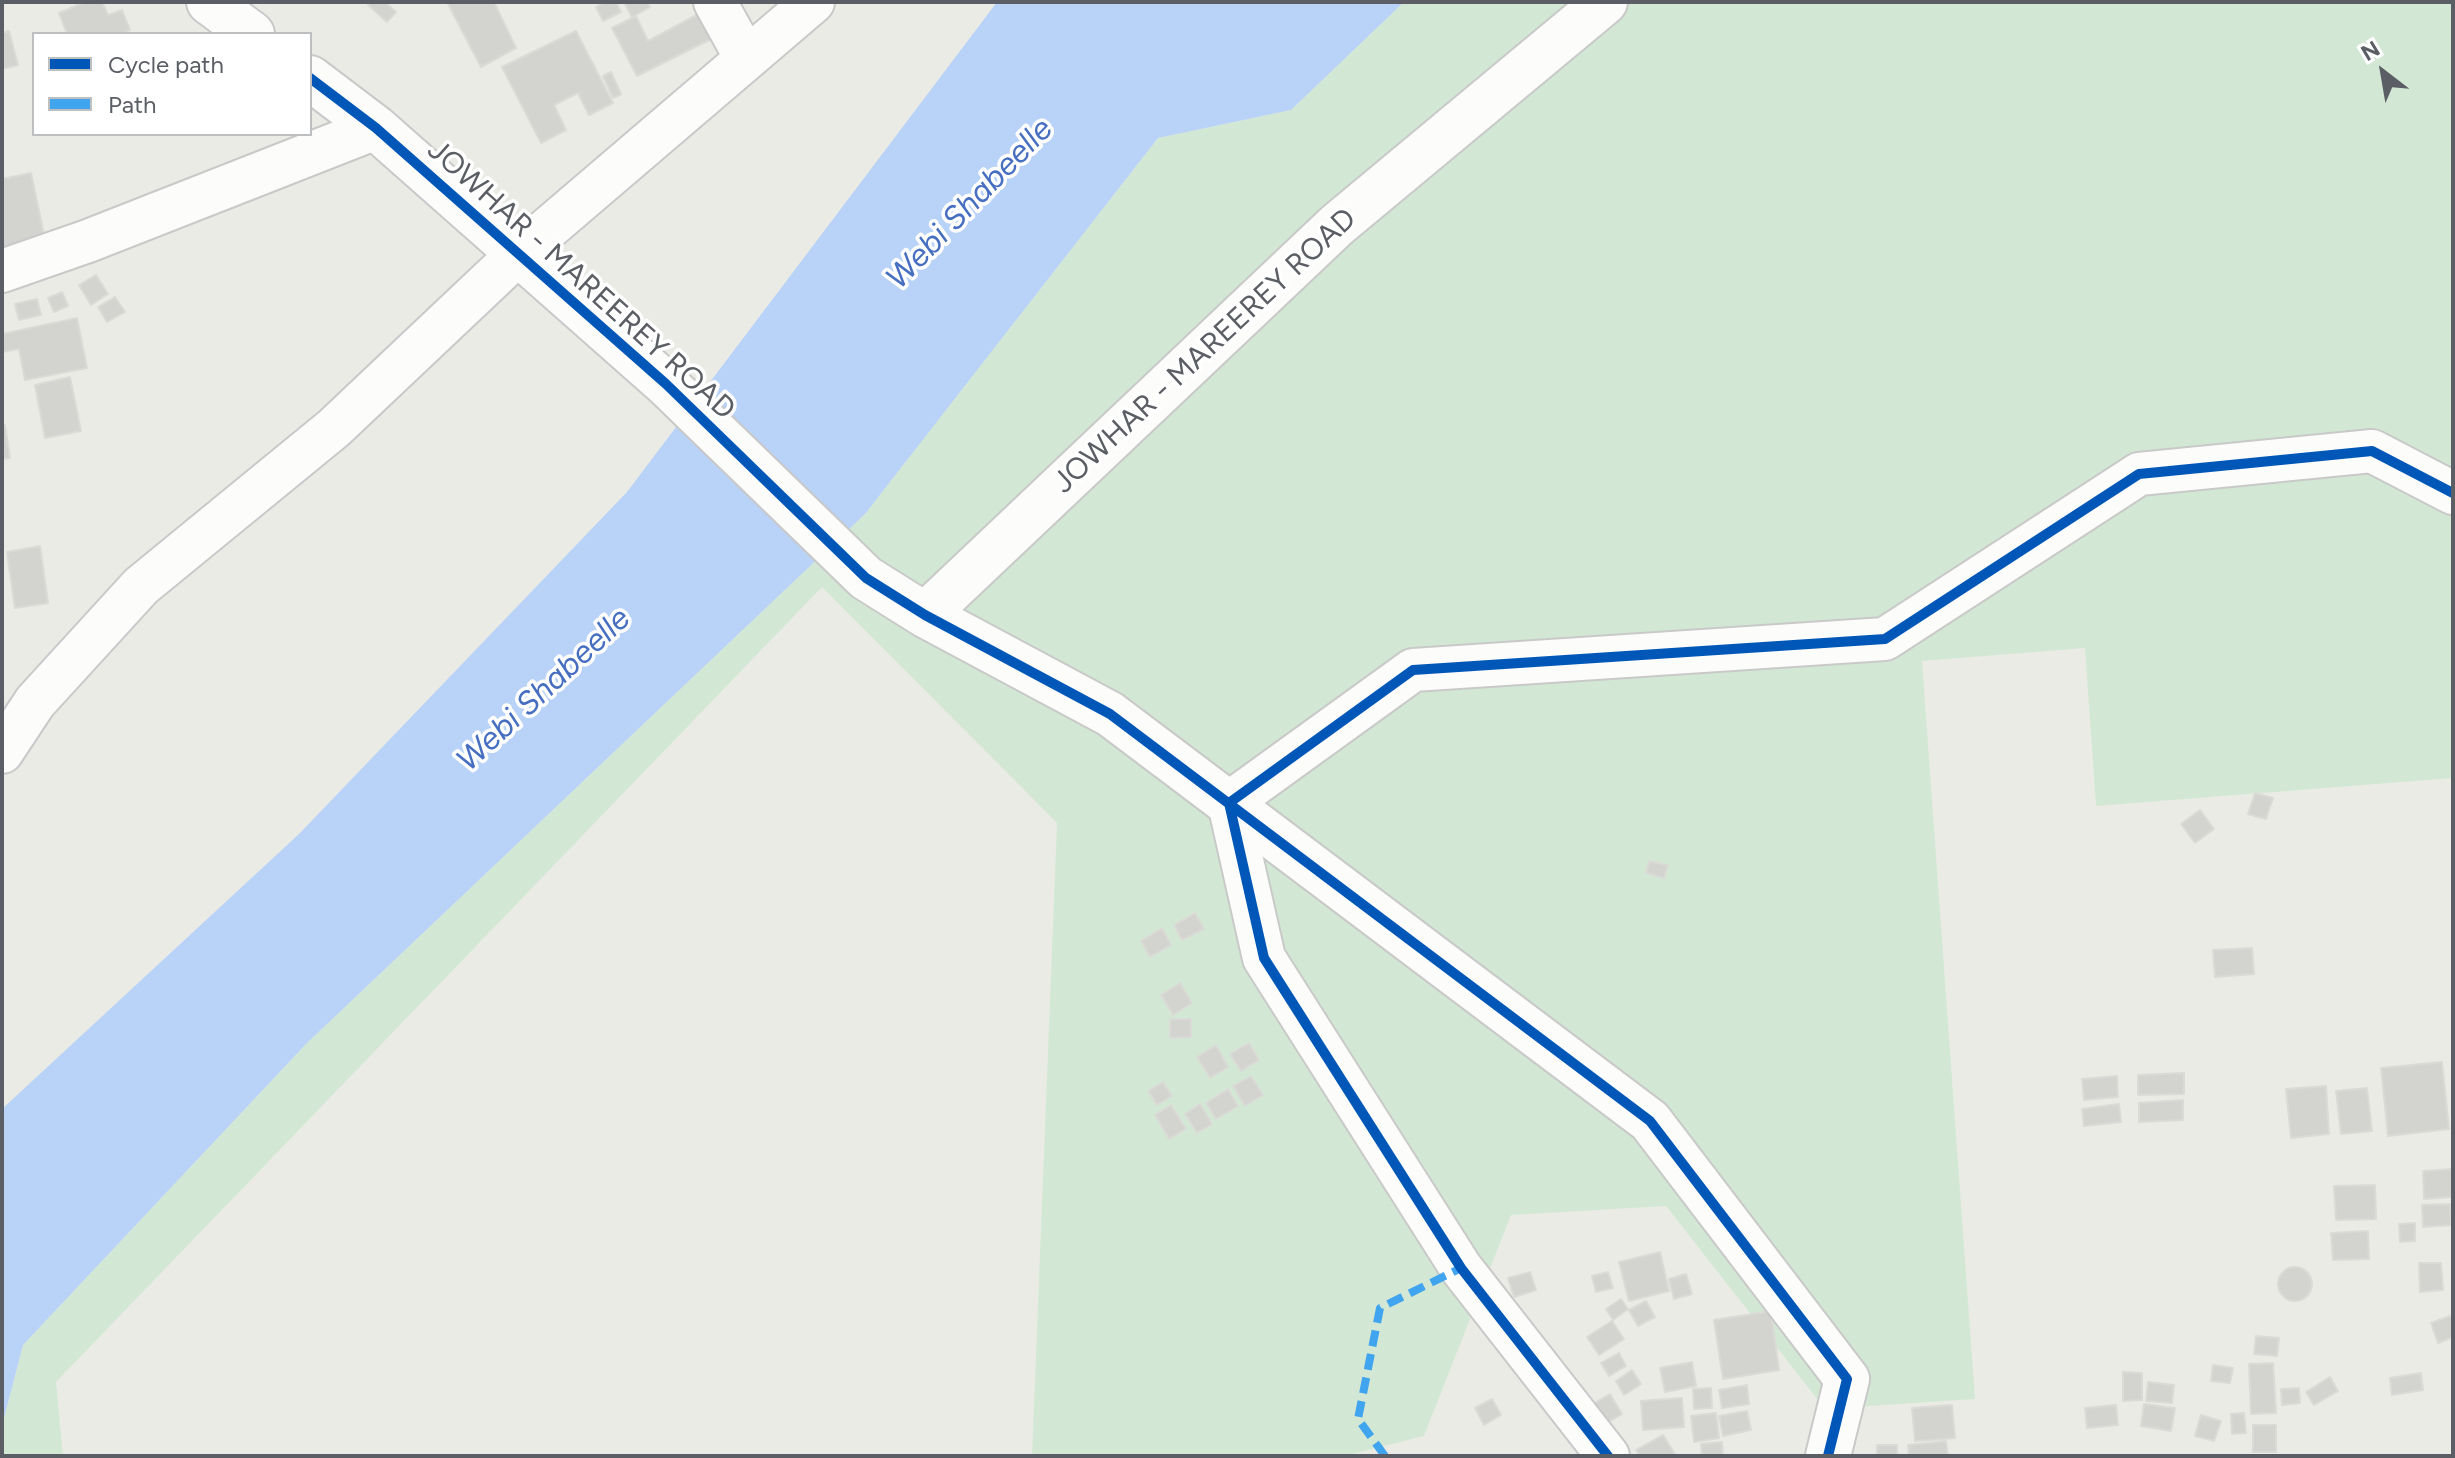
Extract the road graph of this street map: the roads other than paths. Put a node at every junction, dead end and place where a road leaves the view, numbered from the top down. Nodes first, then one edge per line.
1 (209, 2) edge
2 (715, 2) edge
3 (813, 2) edge
4 (1605, 2) edge
5 (249, 32) edge
6 (746, 58) junction
7 (312, 80) edge
8 (376, 128) junction
9 (517, 255) junction
10 (2, 271) edge
11 (2453, 493) edge
12 (925, 615) junction
13 (18, 703) edge
14 (2, 752) edge
15 (1229, 803) junction
16 (1608, 1456) edge
17 (1828, 1456) edge

1 - 5 street
2 - 6 street
3 - 6 street
4 - 12 street, JOWHAR - MAREEREY ROAD
6 - 9 street
7 - 8 street, JOWHAR - MAREEREY ROAD
8 - 9 street, JOWHAR - MAREEREY ROAD
8 - 10 street
9 - 12 street, JOWHAR - MAREEREY ROAD
9 - 13 street
11 - 15 street
12 - 15 street
13 - 14 street
15 - 16 street
15 - 17 street

